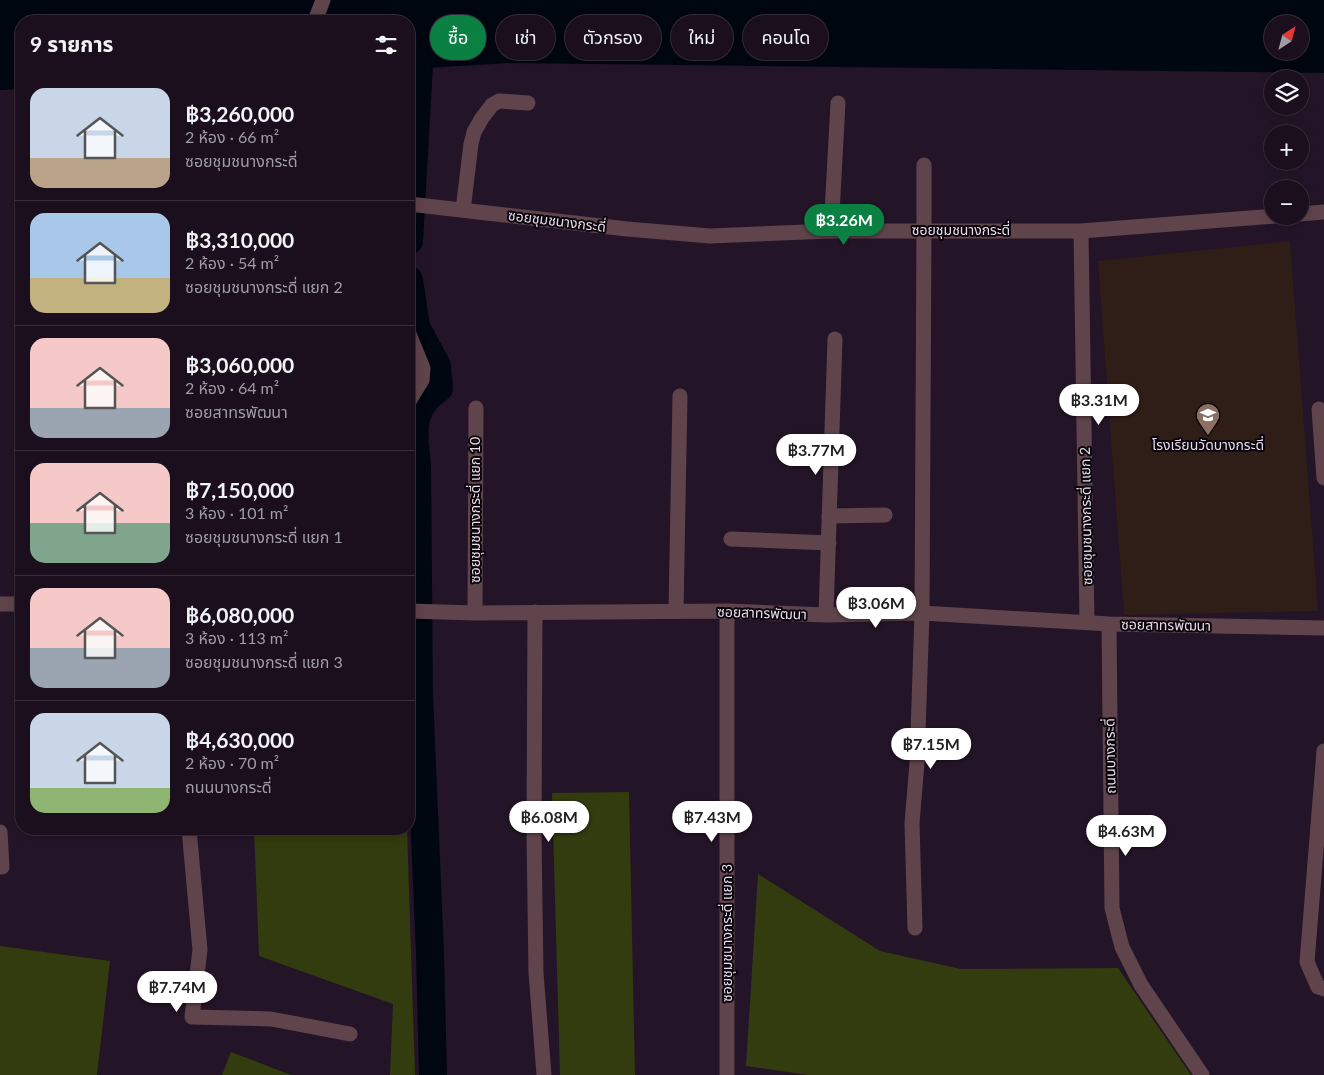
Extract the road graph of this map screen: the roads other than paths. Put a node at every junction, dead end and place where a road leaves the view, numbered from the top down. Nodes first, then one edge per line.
1 (323, 0) edge
2 (317, 15) edge
3 (528, 103) dead end
4 (838, 103) dead end
5 (924, 165) dead end
6 (415, 205) edge
7 (463, 210) junction
8 (1324, 212) edge
9 (1309, 213) edge
10 (1264, 217) edge
11 (924, 230) junction
12 (831, 231) junction
13 (1081, 231) junction
14 (835, 338) dead end
15 (415, 349) edge
16 (415, 391) edge
17 (680, 396) dead end
18 (476, 408) dead end
19 (1319, 409) dead end
20 (1324, 478) edge
21 (885, 515) dead end
22 (829, 516) junction
23 (731, 539) dead end
24 (828, 543) junction
25 (0, 604) edge
26 (15, 604) edge
27 (415, 611) edge
28 (676, 611) junction
29 (727, 611) junction
30 (535, 612) junction
31 (474, 613) junction
32 (922, 613) junction
33 (826, 615) junction
34 (1087, 622) junction
35 (1109, 624) junction
36 (1324, 628) edge
37 (1324, 751) edge
38 (0, 832) edge
39 (190, 835) edge
40 (2, 867) dead end
41 (915, 928) dead end
42 (1324, 989) edge
43 (350, 1034) dead end
44 (544, 1075) edge
45 (727, 1075) edge
46 (1202, 1075) edge

1 - 2 street
3 - 7 street
4 - 12 street
5 - 11 street
6 - 7 street, ซอยชุมชนางกระดี่
7 - 12 street, ซอยชุมชนางกระดี่
8 - 9 street
10 - 13 street, ซอยชุมชนางกระดี่
11 - 12 street, ซอยชุมชนางกระดี่
11 - 13 street, ซอยชุมชนางกระดี่
11 - 32 street
13 - 34 street, ซอยชุมชนางกระดี่ แยก 2
14 - 22 street
15 - 16 street
17 - 28 street
18 - 31 street, ซอยชุมชนางกระดี่ แยก 10
19 - 20 street
21 - 22 street
22 - 24 street
23 - 24 street
24 - 33 street
25 - 26 street
27 - 31 street, ซอยสาทรพัฒนา
28 - 29 street, ซอยสาทรพัฒนา
28 - 30 street, ซอยสาทรพัฒนา
29 - 33 street, ซอยสาทรพัฒนา
29 - 45 street, ซอยชุมชนางกระดี่ แยก 3
30 - 31 street, ซอยสาทรพัฒนา
30 - 44 street
32 - 33 street, ซอยสาทรพัฒนา
32 - 34 street, ซอยสาทรพัฒนา
32 - 41 street
34 - 35 street, ซอยสาทรพัฒนา
35 - 36 street, ซอยสาทรพัฒนา
35 - 46 street, ถนนบางกระดี่
37 - 42 street
38 - 40 street
39 - 43 street

